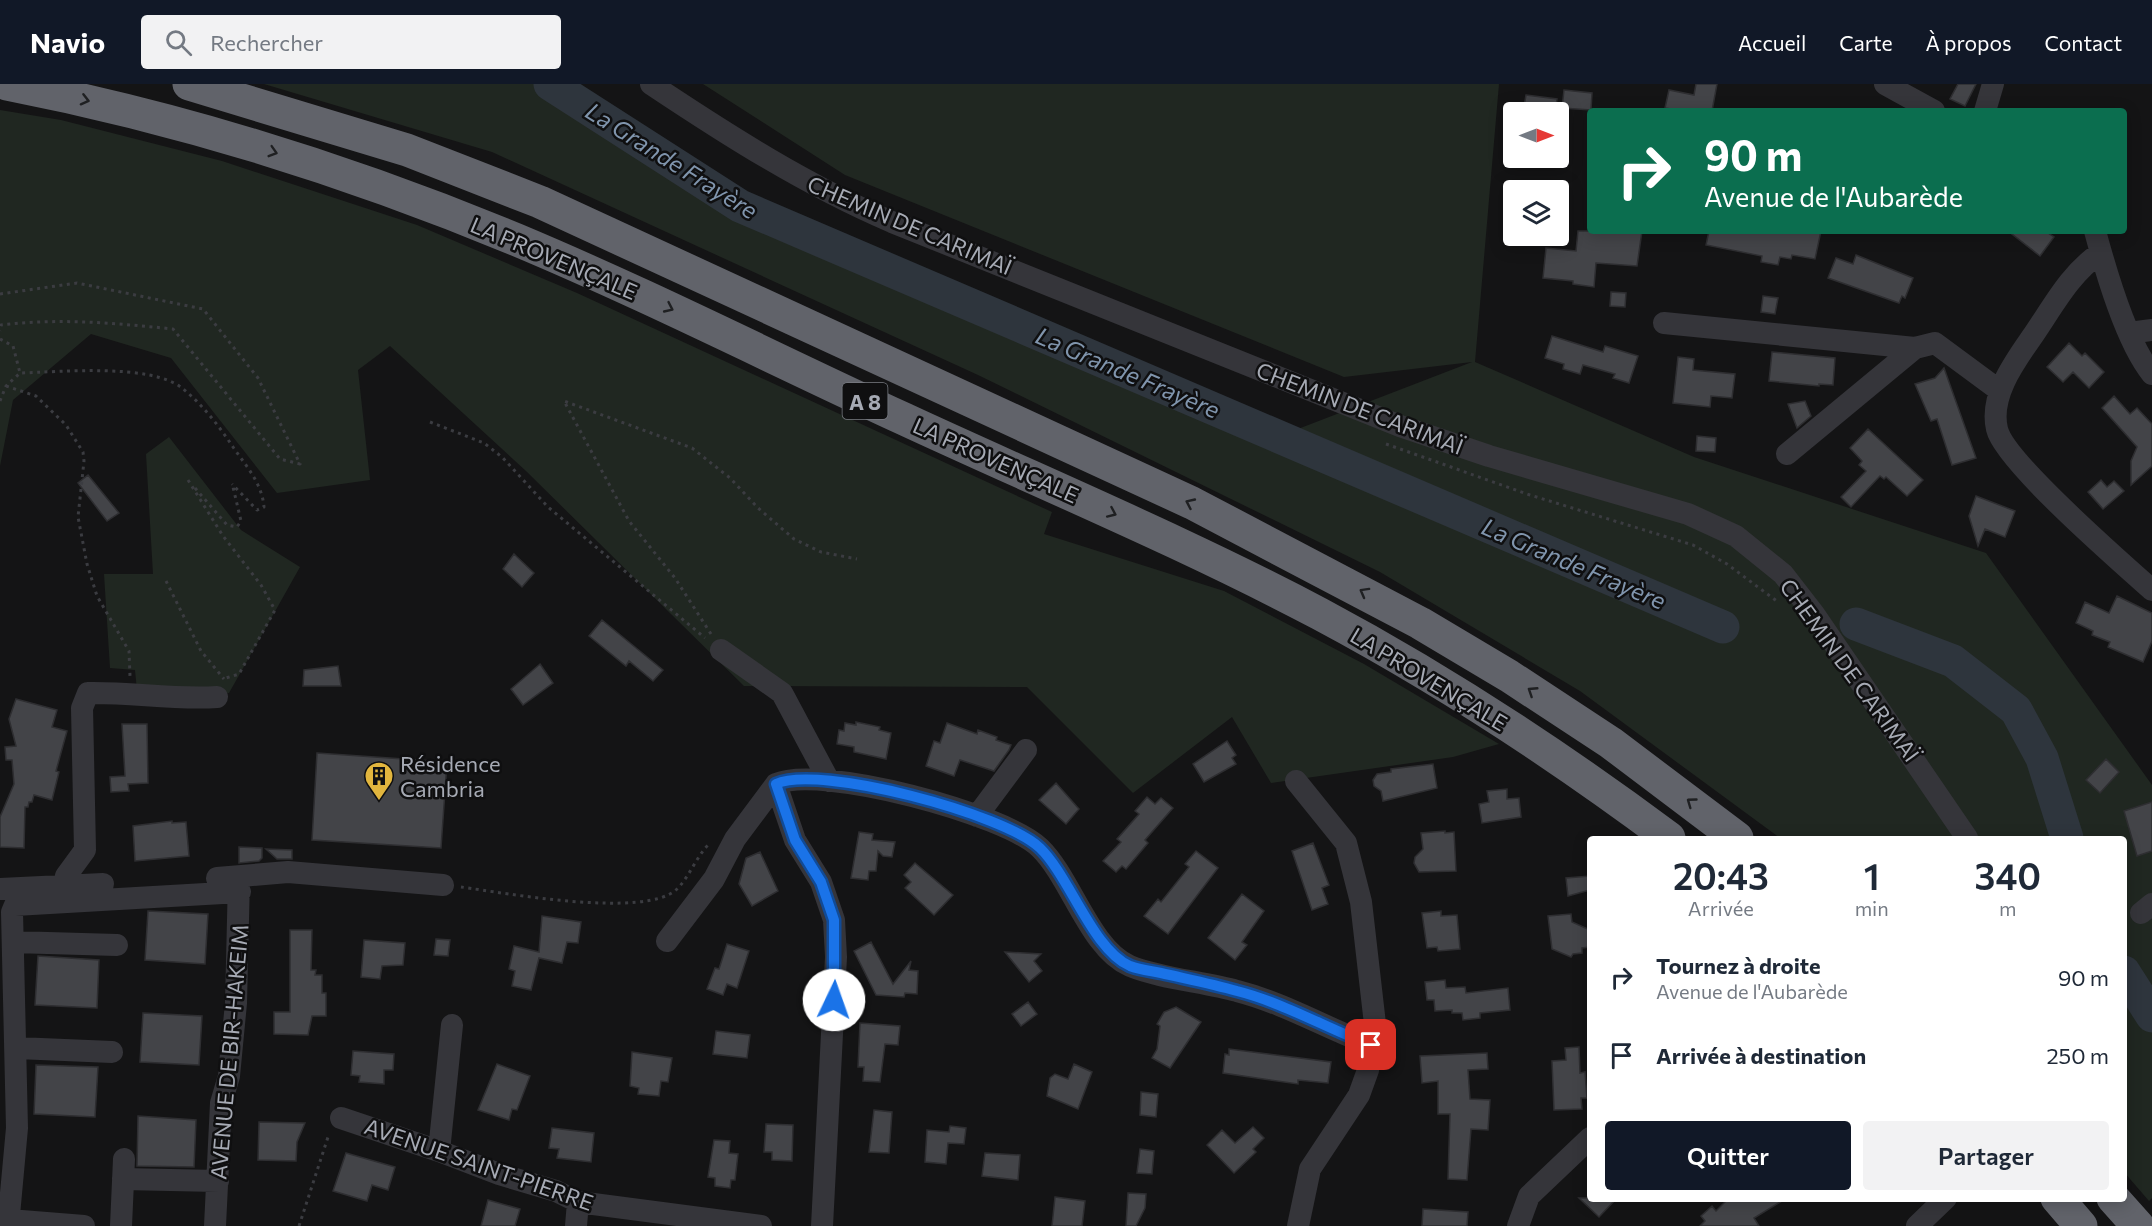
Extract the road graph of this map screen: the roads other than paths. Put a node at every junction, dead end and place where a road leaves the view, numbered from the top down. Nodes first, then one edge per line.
1 (7, 84) edge
2 (189, 84) edge
3 (651, 84) edge
4 (1885, 84) edge
5 (1993, 84) edge
6 (1929, 108) edge
7 (1986, 108) edge
8 (2096, 234) edge
9 (2100, 253) junction
10 (1664, 323) dead end
11 (2144, 336) edge
12 (1915, 348) junction
13 (2152, 374) edge
14 (2000, 391) junction
15 (1787, 454) dead end
16 (2152, 590) edge
17 (721, 650) road end
18 (221, 688) road end
19 (1026, 750) dead end
20 (829, 781) junction
21 (1296, 781) dead end
22 (776, 784) junction
23 (977, 816) junction
24 (1666, 836) edge
25 (1734, 836) edge
26 (1966, 836) edge
27 (64, 885) junction
28 (240, 885) junction
29 (443, 885) road end
30 (0, 889) edge
31 (667, 941) dead end
32 (13, 942) junction
33 (117, 945) dead end
34 (452, 1025) dead end
35 (1371, 1045) junction
36 (17, 1048) junction
37 (112, 1052) dead end
38 (341, 1118) road end
39 (1587, 1141) edge
40 (439, 1150) junction
41 (218, 1181) junction
42 (578, 1202) junction
43 (1942, 1202) edge
44 (2060, 1202) edge
45 (2117, 1202) edge
46 (8, 1223) edge
47 (84, 1226) edge
48 (121, 1226) edge
49 (215, 1226) edge
50 (576, 1226) edge
51 (761, 1226) edge
52 (822, 1226) edge
53 (1298, 1226) edge
54 (1518, 1226) edge
55 (1917, 1226) edge
56 (2081, 1226) edge
57 (2138, 1226) edge

1 -> 24 highway, LA PROVENÇALE / A 8
25 -> 2 highway, LA PROVENÇALE / A 8
3 - 26 street, CHEMIN DE CARIMAÏ
4 - 6 street
5 - 7 street
8 - 9 street
9 - 11 street
9 - 14 street
10 - 12 street
11 - 13 street
12 - 14 street
12 - 15 street
14 - 16 street
17 - 20 street
18 - 27 street
19 - 23 street
20 - 22 street
20 - 23 street
21 - 35 street
22 - 31 street
22 - 52 street
23 - 35 street
27 - 28 street
27 - 30 street
28 - 29 street
28 - 32 street
28 - 41 street, AVENUE DE BIR-HAKEIM
32 - 33 street
32 - 36 street
34 - 40 street
35 - 53 street
36 - 37 street
36 - 46 street
38 - 40 street, AVENUE SAINT-PIERRE
39 - 54 street
40 - 42 street, AVENUE SAINT-PIERRE
41 - 48 street
41 - 49 street, AVENUE DE BIR-HAKEIM
42 - 50 street
42 - 51 street, AVENUE SAINT-PIERRE
43 - 55 street
44 - 56 highway
45 - 57 highway
46 - 47 street

